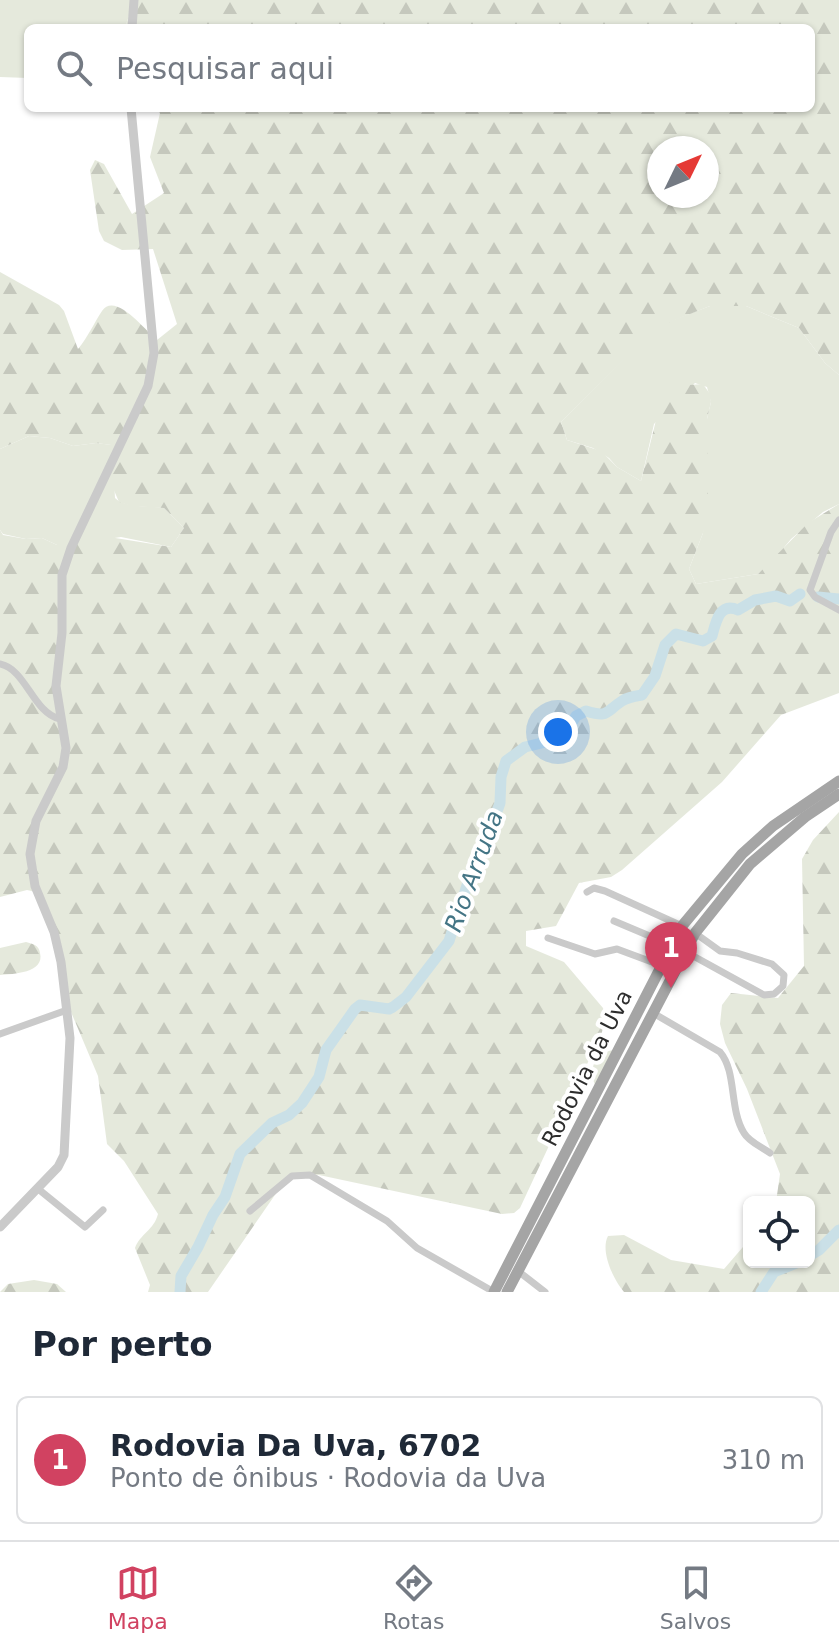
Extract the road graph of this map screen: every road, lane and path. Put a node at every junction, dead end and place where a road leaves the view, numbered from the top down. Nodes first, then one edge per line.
1 (134, 0) edge
2 (132, 24) edge
3 (131, 112) edge
4 (839, 520) edge
5 (839, 610) edge
6 (0, 664) edge
7 (60, 719) junction
8 (839, 781) edge
9 (839, 794) edge
10 (587, 892) dead end
11 (614, 921) dead end
12 (682, 926) junction
13 (695, 933) junction
14 (548, 938) dead end
15 (671, 945) junction
16 (686, 952) junction
17 (660, 965) junction
18 (67, 1010) junction
19 (653, 1013) junction
20 (0, 1034) edge
21 (770, 1153) dead end
22 (37, 1188) junction
23 (103, 1210) dead end
24 (250, 1211) dead end
25 (0, 1227) edge
26 (518, 1271) junction
27 (494, 1292) edge
28 (507, 1292) edge
29 (545, 1292) edge

1 - 2 street
3 - 7 street
4 - 5 street
6 - 7 street
7 - 18 street
8 - 12 main road, Rodovia da Uva
9 - 13 main road, Rodovia da Uva
10 - 12 street
11 - 15 street
12 - 15 main road, Rodovia da Uva
13 - 16 main road, Rodovia da Uva
13 - 16 street
14 - 17 street
15 - 17 main road, Rodovia da Uva
16 - 19 main road, Rodovia da Uva
17 - 27 main road, Rodovia da Uva
18 - 20 street
18 - 22 street
19 - 21 street
19 - 26 main road, Rodovia da Uva
22 - 23 street
22 - 25 street
24 - 27 street
26 - 28 main road, Rodovia da Uva
26 - 29 street

